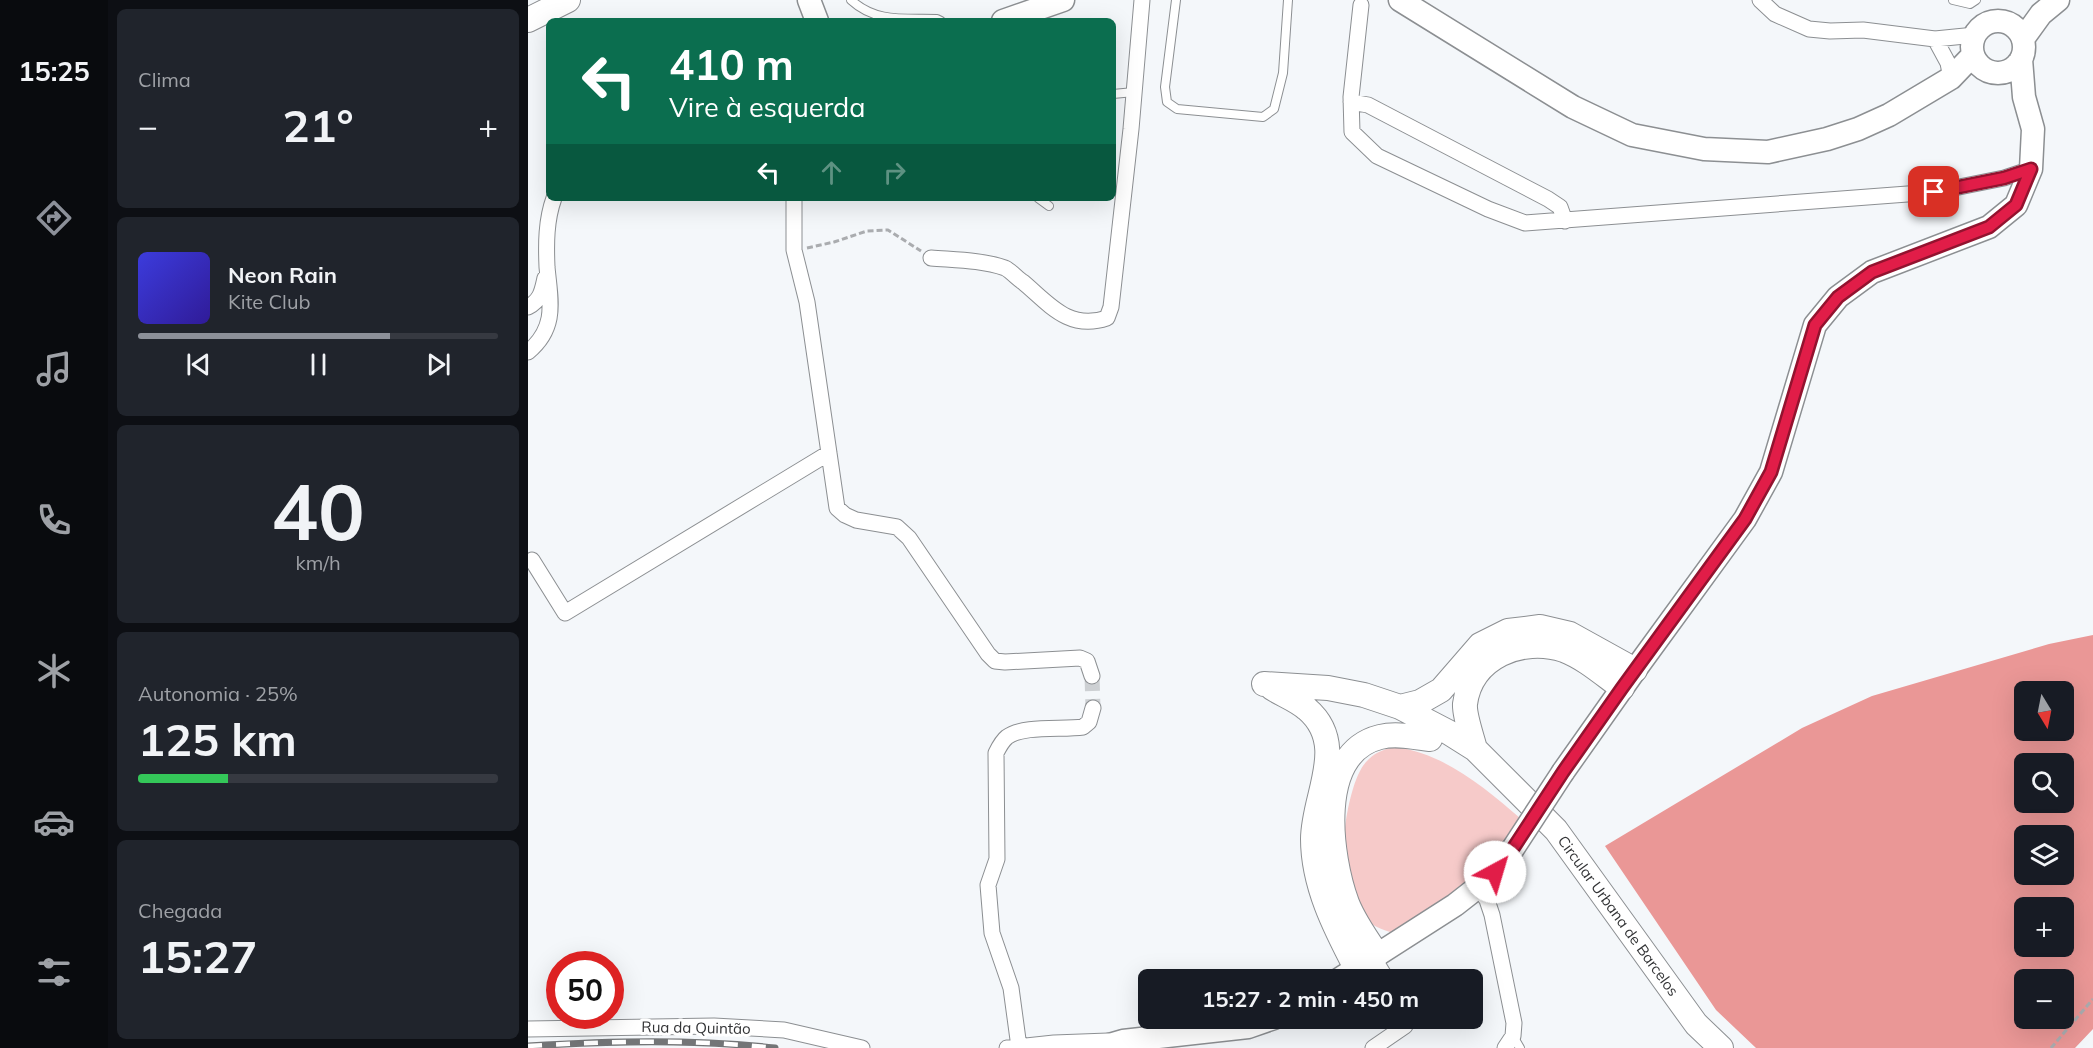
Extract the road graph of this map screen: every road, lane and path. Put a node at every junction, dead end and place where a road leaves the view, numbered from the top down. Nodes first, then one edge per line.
1 (568, 0) edge
2 (809, 0) edge
3 (850, 0) edge
4 (1063, 0) edge
5 (1142, 0) edge
6 (1176, 0) edge
7 (1287, 0) edge
8 (1400, 0) edge
9 (1760, 0) edge
10 (1953, 0) edge
11 (1976, 0) edge
12 (1360, 5) dead end
13 (2049, 7) edge
14 (816, 18) edge
15 (908, 18) edge
16 (1012, 18) edge
17 (528, 20) edge
18 (1935, 39) junction
19 (2018, 40) junction
20 (1980, 57) junction
21 (1951, 78) junction
22 (1134, 92) junction
23 (1116, 94) edge
24 (2024, 97) junction
25 (1351, 102) junction
26 (2031, 169) junction
27 (553, 201) edge
28 (794, 201) edge
29 (1042, 201) edge
30 (1049, 206) dead end
31 (1564, 221) junction
32 (794, 250) junction
33 (931, 258) joint
34 (547, 266) junction
35 (528, 307) edge
36 (528, 351) edge
37 (829, 453) junction
38 (532, 560) dead end
39 (1092, 676) tunnel mouth
40 (1628, 679) junction
41 (1296, 687) junction
42 (1400, 707) junction
43 (1093, 708) tunnel mouth
44 (1430, 739) junction
45 (1475, 749) junction
46 (1513, 787) junction
47 (1478, 888) junction
48 (1361, 965) edge
49 (2093, 999) edge
50 (528, 1029) edge
51 (1242, 1029) edge
52 (1400, 1029) edge
53 (1213, 1039) edge
54 (1123, 1041) junction
55 (1513, 1044) edge
56 (1013, 1047) edge
57 (862, 1048) edge
58 (1099, 1048) edge
59 (1373, 1048) edge
60 (1721, 1048) edge
61 (2051, 1048) edge

1 - 17 main road
2 - 14 main road
3 - 15 lane
4 - 16 main road
5 - 22 street
6 - 7 lane
8 - 21 main road
9 - 18 street
10 - 11 lane
12 - 25 street
13 - 19 main road
18 - 20 street
18 - 21 street
19 - 20 main road
19 - 20 main road
19 - 24 main road
20 - 21 main road
20 - 24 main road
22 - 23 lane
22 - 33 street
24 - 26 main road
25 - 31 street
25 - 31 street
26 - 31 street
26 - 40 main road
27 - 34 street
28 - 32 street
29 - 30 lane
32 - 33 path
32 - 37 street
34 - 35 street
34 - 36 street
37 - 38 street
37 - 39 street
40 - 42 main road
40 - 45 main road
40 - 47 main road, bridge
41 - 42 main road, Circular Urbana de Barcelos
41 - 44 main road, Circular Urbana de Barcelos
41 - 48 main road
42 - 45 main road, Circular Urbana de Barcelos
43 - 56 street
44 - 46 main road, Circular Urbana de Barcelos
44 - 48 main road
45 - 46 main road, Circular Urbana de Barcelos
46 - 60 main road, Circular Urbana de Barcelos
47 - 48 main road
47 - 55 street
49 - 61 path
50 - 57 street, Rua da Quintão
51 - 53 main road
52 - 59 street
53 - 54 main road
54 - 56 street
54 - 58 main road

